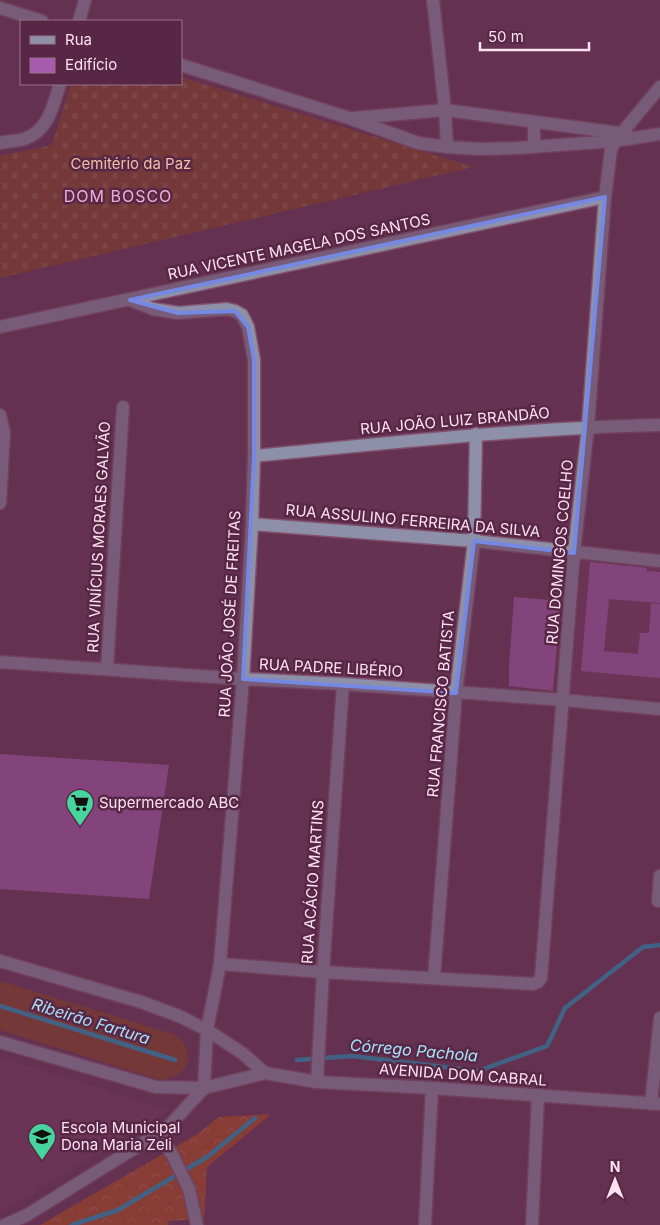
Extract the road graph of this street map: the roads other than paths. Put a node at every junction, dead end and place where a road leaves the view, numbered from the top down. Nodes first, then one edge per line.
1 (85, 0) edge
2 (433, 0) edge
3 (0, 8) edge
4 (39, 20) edge
5 (79, 20) edge
6 (182, 65) edge
7 (60, 85) edge
8 (660, 87) edge
9 (445, 110) junction
10 (349, 118) junction
11 (534, 122) junction
12 (660, 134) edge
13 (618, 137) junction
14 (0, 143) edge
15 (534, 145) junction
16 (447, 147) junction
17 (605, 197) junction
18 (130, 300) junction
19 (0, 327) edge
20 (123, 407) dead end
21 (0, 415) edge
22 (660, 425) edge
23 (588, 427) junction
24 (476, 434) junction
25 (254, 456) junction
26 (0, 503) edge
27 (252, 524) junction
28 (474, 541) junction
29 (574, 553) junction
30 (660, 562) edge
31 (0, 662) edge
32 (107, 669) junction
33 (243, 679) junction
34 (343, 684) junction
35 (456, 693) junction
36 (564, 700) junction
37 (660, 709) edge
38 (660, 876) edge
39 (658, 900) dead end
40 (0, 961) edge
41 (220, 964) junction
42 (323, 972) junction
43 (434, 978) junction
44 (660, 1018) edge
45 (207, 1030) junction
46 (0, 1042) edge
47 (265, 1073) junction
48 (318, 1076) junction
49 (204, 1088) junction
50 (432, 1088) junction
51 (538, 1096) junction
52 (656, 1104) edge
53 (159, 1133) junction
54 (5, 1225) edge
55 (197, 1225) edge
56 (425, 1225) edge
57 (532, 1225) edge

1 - 5 street
2 - 9 street
3 - 4 street
6 - 10 street
7 - 14 street
8 - 13 street
9 - 10 street
9 - 11 street
9 - 16 street
10 - 16 street
11 - 13 street
11 - 15 street
12 - 13 street
13 - 15 street
13 - 17 street, RUA DOMINGOS COELHO
15 - 16 street
17 - 18 street, RUA VICENTE MAGELA DOS SANTOS
17 - 23 street, RUA DOMINGOS COELHO
18 - 19 street, RUA VICENTE MAGELA DOS SANTOS
18 - 25 street, RUA JOÃO JOSÉ DE FREITAS
20 - 32 street, RUA VINÍCIUS MORAES GALVÃO
21 - 26 street
22 - 23 street, RUA JOÃO LUIZ BRANDÃO
23 - 24 street, RUA JOÃO LUIZ BRANDÃO
23 - 29 street, RUA DOMINGOS COELHO
24 - 25 street, RUA JOÃO LUIZ BRANDÃO
24 - 28 street, RUA FRANCISCO BATISTA
25 - 27 street, RUA JOÃO JOSÉ DE FREITAS
27 - 28 street, RUA ASSULINO FERREIRA DA SILVA
27 - 33 street, RUA JOÃO JOSÉ DE FREITAS
28 - 29 street, RUA ASSULINO FERREIRA DA SILVA
28 - 35 street, RUA FRANCISCO BATISTA
29 - 30 street, RUA ASSULINO FERREIRA DA SILVA
29 - 36 street, RUA DOMINGOS COELHO
31 - 32 street, RUA PADRE LIBÉRIO
32 - 33 street, RUA PADRE LIBÉRIO
33 - 34 street, RUA PADRE LIBÉRIO
33 - 41 street, RUA JOÃO JOSÉ DE FREITAS
34 - 35 street, RUA PADRE LIBÉRIO
34 - 42 street, RUA ACÁCIO MARTINS
35 - 36 street, RUA PADRE LIBÉRIO
35 - 43 street, RUA FRANCISCO BATISTA
36 - 37 street, RUA PADRE LIBÉRIO
36 - 43 street, RUA DOMINGOS COELHO
38 - 39 street
40 - 45 street
41 - 42 street
41 - 45 street, RUA JOÃO JOSÉ DE FREITAS
42 - 43 street
42 - 48 street, RUA ACÁCIO MARTINS
44 - 52 street
45 - 47 street
45 - 49 street, RUA JOÃO JOSÉ DE FREITAS
46 - 49 street
47 - 48 street, AVENIDA DOM CABRAL
47 - 49 street
48 - 50 street, AVENIDA DOM CABRAL
49 - 53 street
50 - 51 street, AVENIDA DOM CABRAL
50 - 56 street
51 - 52 street, AVENIDA DOM CABRAL
51 - 57 street
53 - 54 street
53 - 55 street

